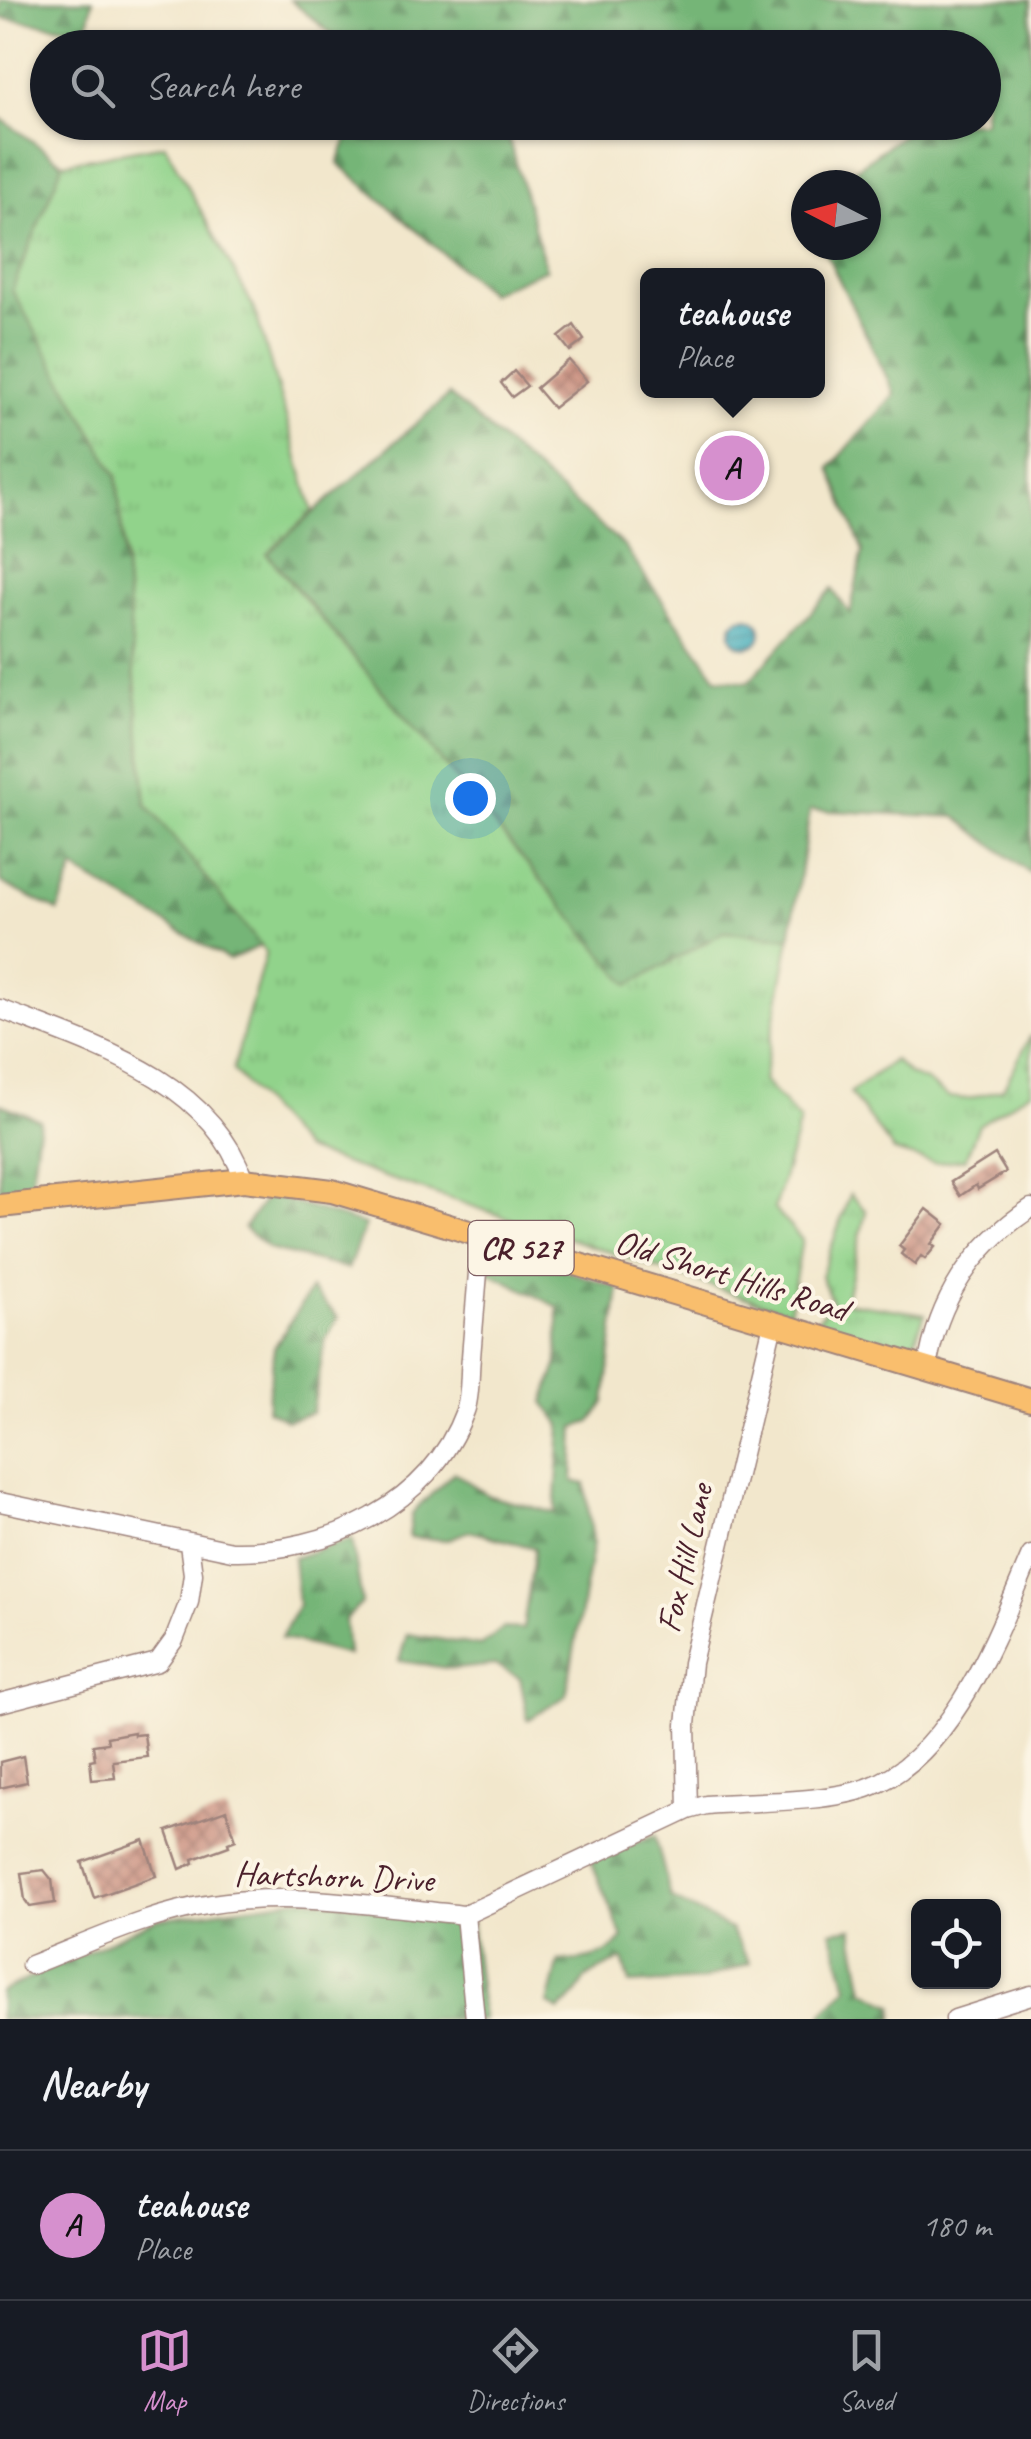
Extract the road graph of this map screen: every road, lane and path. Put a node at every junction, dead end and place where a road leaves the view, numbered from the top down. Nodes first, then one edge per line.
1 (0, 1009) edge
2 (244, 1180) junction
3 (0, 1206) edge
4 (1031, 1208) edge
5 (481, 1236) junction
6 (772, 1324) junction
7 (927, 1369) junction
8 (1031, 1400) edge
9 (0, 1502) edge
10 (189, 1544) junction
11 (1031, 1554) edge
12 (0, 1704) edge
13 (688, 1810) junction
14 (464, 1914) junction
15 (31, 1965) dead end
16 (1031, 1995) edge
17 (476, 2019) edge
18 (955, 2019) edge

1 - 2 street
2 - 3 main road, Old Short Hills Road / CR 527
2 - 5 main road, Old Short Hills Road / CR 527
4 - 7 street
5 - 6 main road, Old Short Hills Road / CR 527
5 - 10 street
6 - 7 main road, Old Short Hills Road / CR 527
6 - 13 street, Fox Hill Lane
7 - 8 main road, Old Short Hills Road / CR 527
9 - 10 street
10 - 12 street
11 - 13 street
13 - 14 street
14 - 15 street, Hartshorn Drive
14 - 17 street
16 - 18 street

